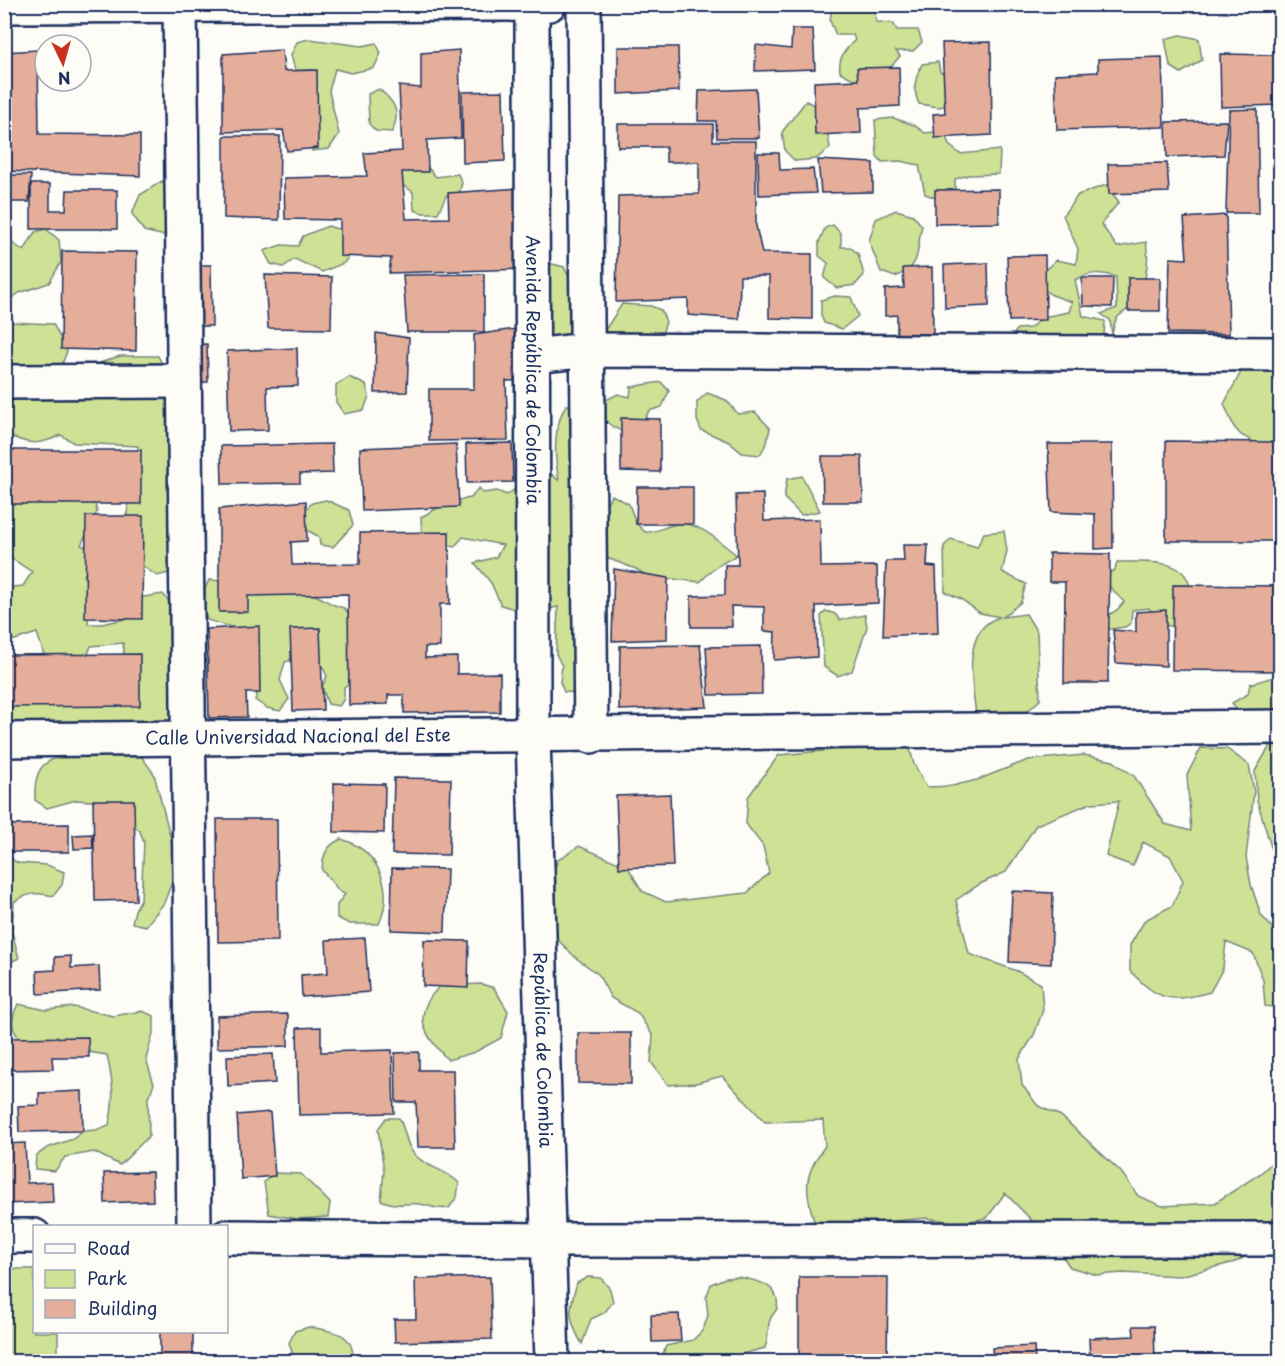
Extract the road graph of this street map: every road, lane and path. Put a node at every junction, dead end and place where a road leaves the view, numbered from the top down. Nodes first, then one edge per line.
1 (549, 4) edge
2 (584, 4) edge
3 (532, 5) edge
4 (4, 6) edge
5 (180, 6) edge
6 (588, 350) junction
7 (1281, 354) edge
8 (533, 356) junction
9 (184, 381) junction
10 (4, 382) edge
11 (1281, 727) edge
12 (533, 736) junction
13 (591, 736) junction
14 (187, 739) junction
15 (4, 740) edge
16 (194, 1225) edge
17 (4, 1236) edge
18 (33, 1236) edge
19 (228, 1237) edge
20 (1281, 1239) edge
21 (546, 1240) junction
22 (552, 1362) edge

1 - 3 street
2 - 6 street
3 - 5 street
3 - 8 street, Avenida República de Colombia
4 - 5 street
5 - 9 street
6 - 7 street
6 - 8 street
6 - 13 street
8 - 12 street, Avenida República de Colombia
9 - 10 street
9 - 14 street
11 - 13 street, Calle Universidad Nacional del Este
12 - 13 street, Calle Universidad Nacional del Este
12 - 14 street, Calle Universidad Nacional del Este
12 - 21 street, República de Colombia
14 - 15 street, Calle Universidad Nacional del Este
14 - 16 street
17 - 18 street
19 - 21 street
20 - 21 street
21 - 22 street, República de Colombia

